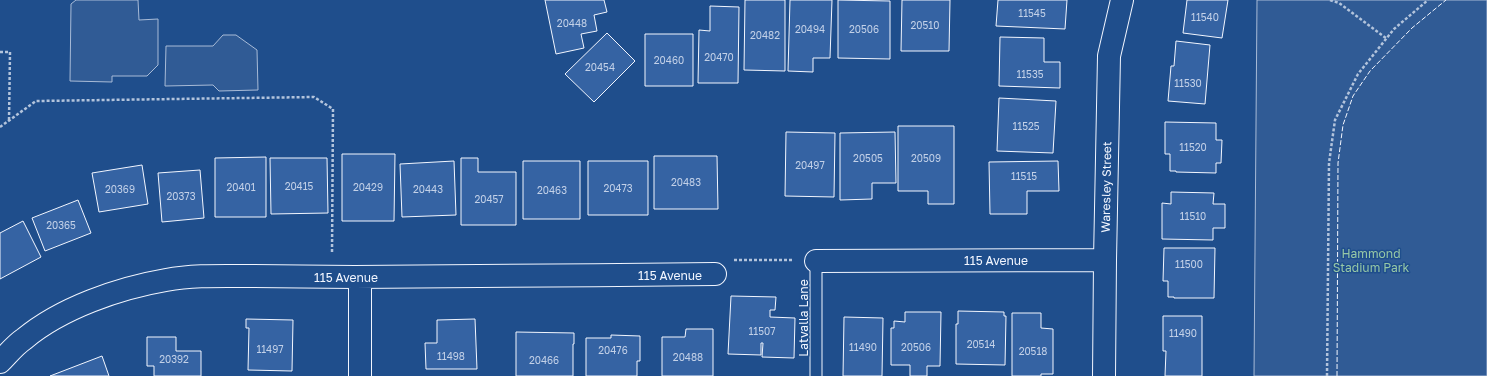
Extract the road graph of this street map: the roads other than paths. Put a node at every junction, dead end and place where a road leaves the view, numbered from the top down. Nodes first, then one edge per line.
1 (1122, 0) edge
2 (1105, 260) junction
3 (816, 261) joint
4 (715, 274) road end
5 (360, 277) junction
6 (0, 362) edge
7 (360, 376) edge
8 (816, 376) edge
9 (1104, 376) edge

1 - 2 street, Waresley Street
2 - 3 street, 115 Avenue
2 - 9 street, Waresley Street
3 - 8 lane, Latvalla Lane
4 - 5 street, 115 Avenue
5 - 6 street, 115 Avenue
5 - 7 street

